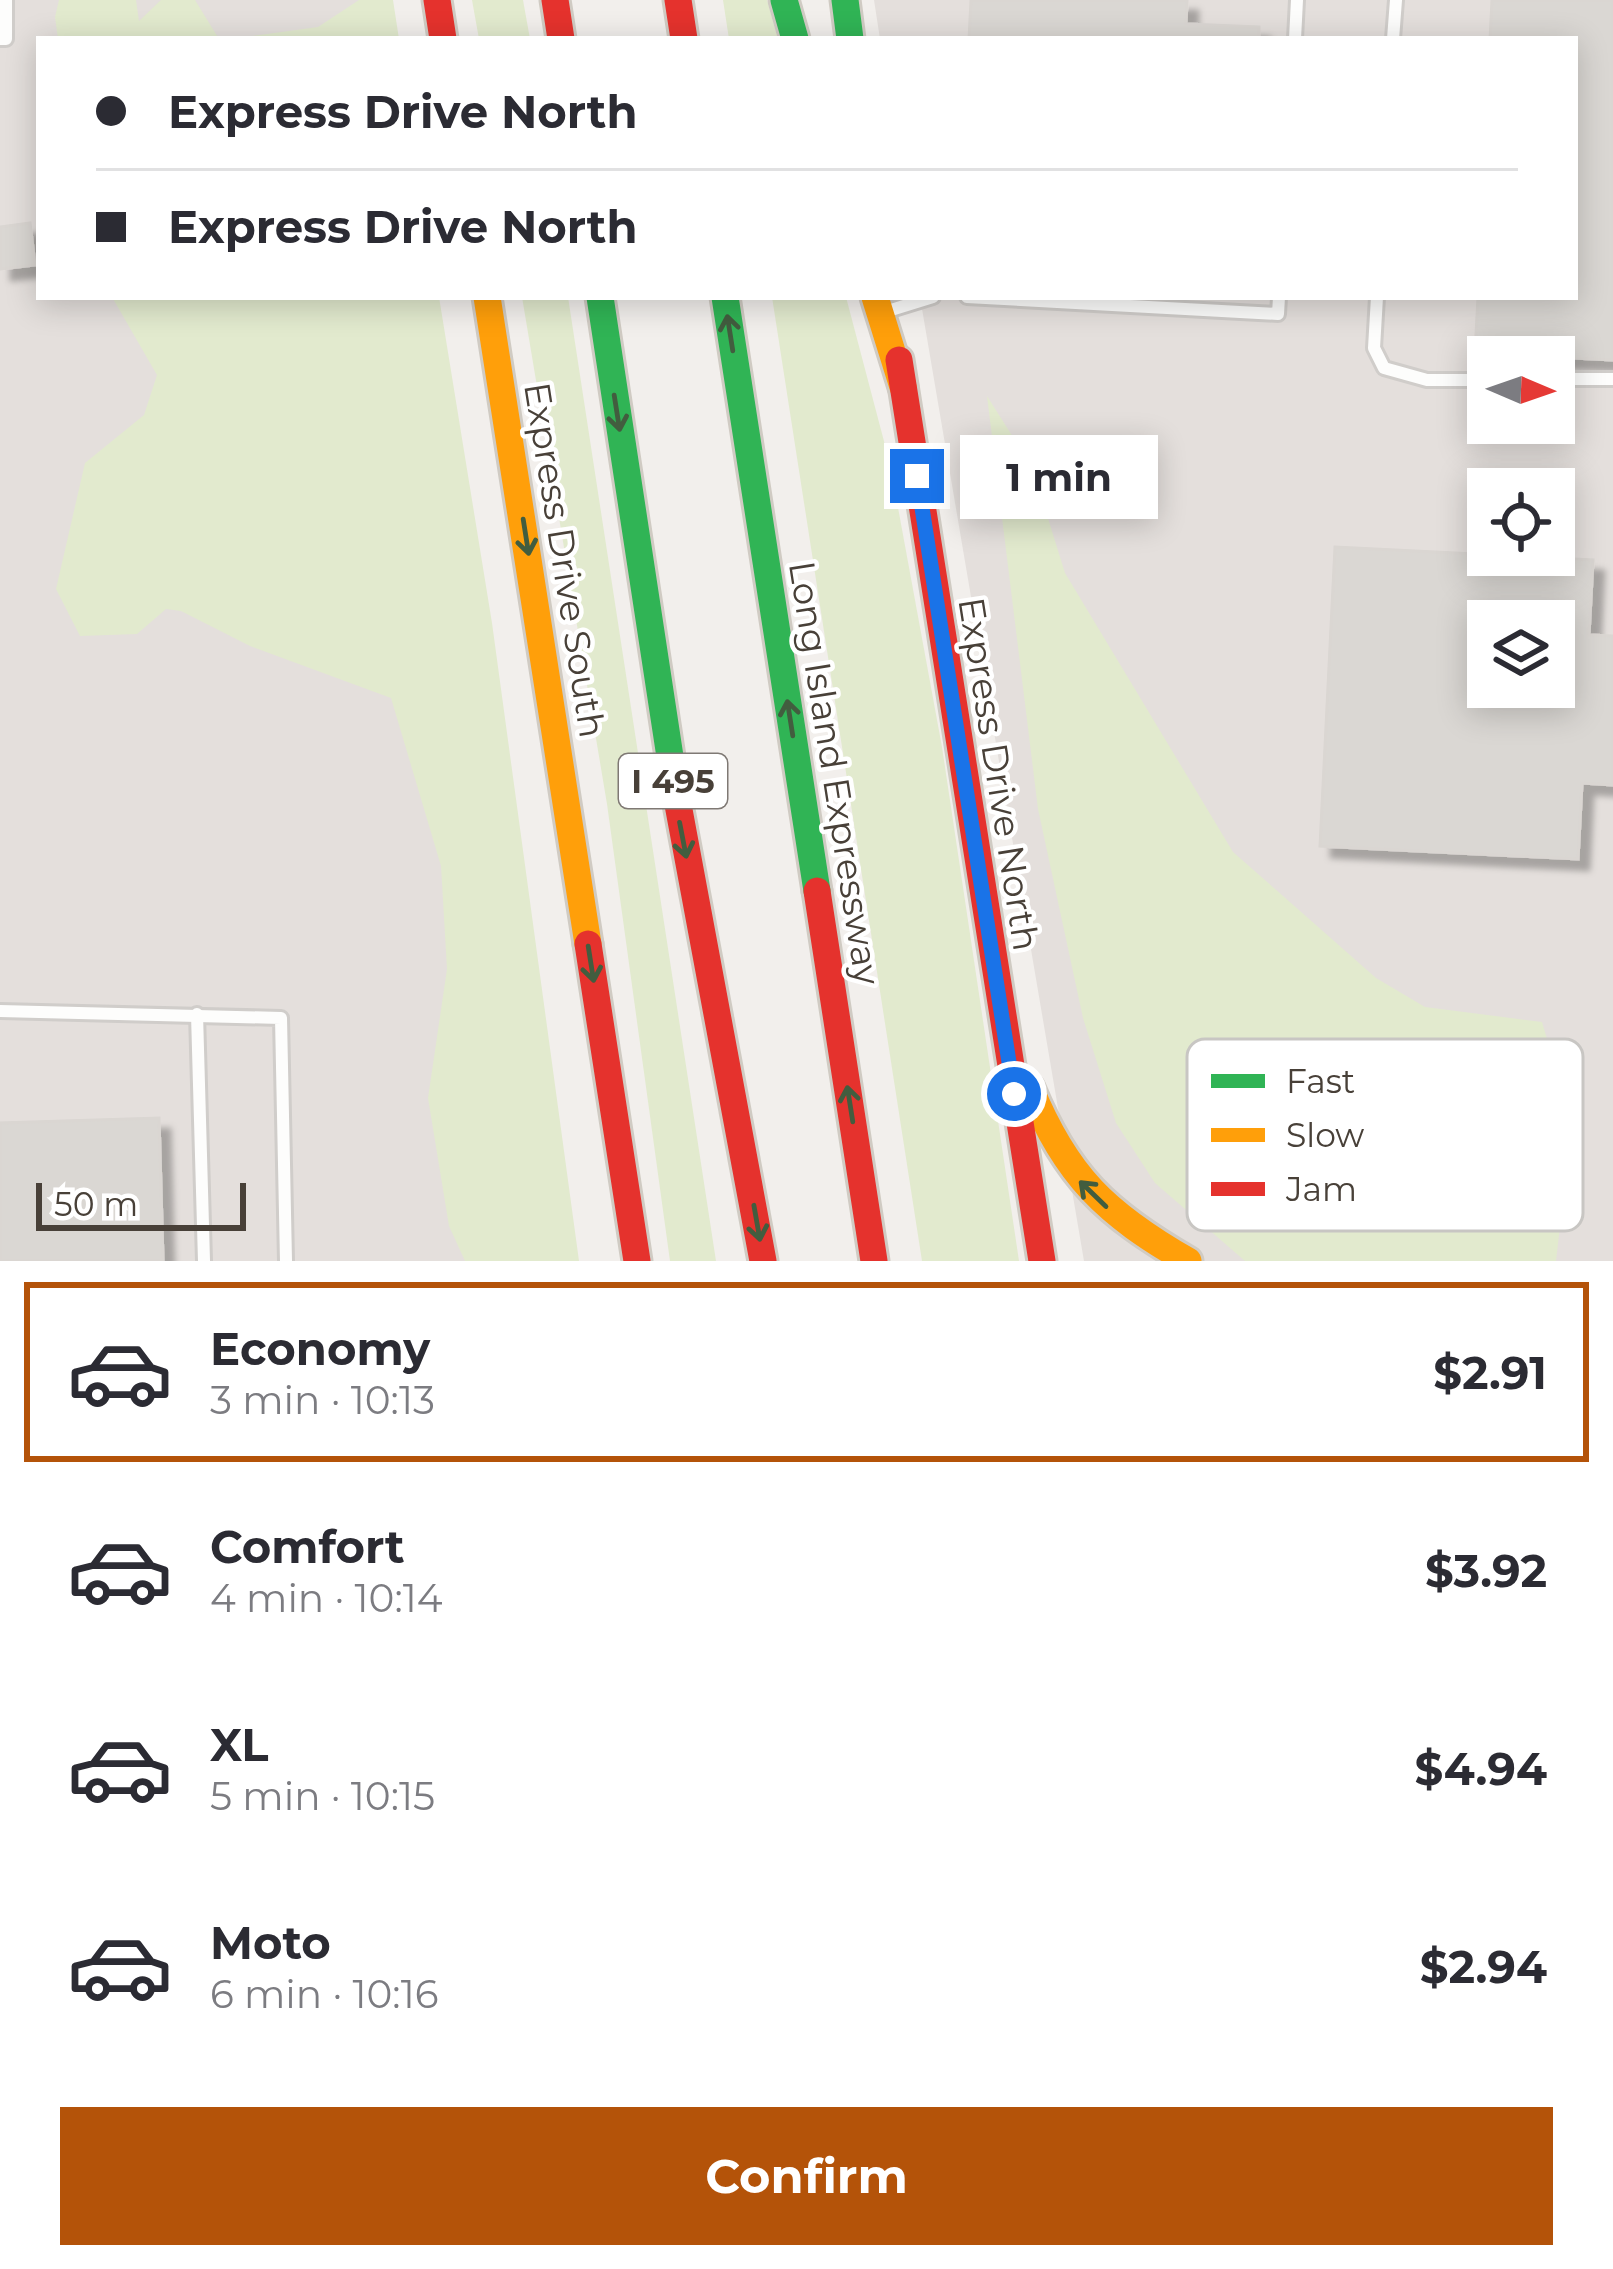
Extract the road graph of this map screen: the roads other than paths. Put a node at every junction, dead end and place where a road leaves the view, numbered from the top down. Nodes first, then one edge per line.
1 (6, 0) edge
2 (437, 0) edge
3 (555, 0) edge
4 (678, 0) edge
5 (784, 0) edge
6 (844, 0) edge
7 (1297, 0) edge
8 (1396, 0) edge
9 (443, 36) edge
10 (561, 36) edge
11 (684, 36) edge
12 (794, 36) edge
13 (850, 36) edge
14 (1294, 36) edge
15 (1393, 36) edge
16 (0, 39) edge
17 (487, 300) edge
18 (600, 300) edge
19 (724, 300) edge
20 (1022, 300) edge
21 (1279, 300) edge
22 (1377, 300) edge
23 (885, 301) edge
24 (1575, 379) edge
25 (1613, 379) edge
26 (1467, 380) edge
27 (1000, 1010) junction
28 (0, 1011) edge
29 (197, 1014) junction
30 (204, 1261) edge
31 (286, 1261) edge
32 (637, 1261) edge
33 (764, 1261) edge
34 (874, 1261) edge
35 (1042, 1261) edge
36 (1188, 1261) edge

1 - 16 lane
2 - 9 main road
3 - 10 main road
4 - 11 main road
5 - 12 main road
6 - 13 main road
7 - 14 lane
8 - 15 lane
17 -> 32 main road, Express Drive South
18 -> 33 main road, I 495
34 -> 19 main road, Long Island Expressway
20 - 21 lane
22 - 26 lane
23 - 27 main road, Express Drive North
24 - 25 lane
27 - 35 main road, Express Drive North
36 -> 27 main road
28 - 29 lane
29 - 30 lane
29 - 31 lane

